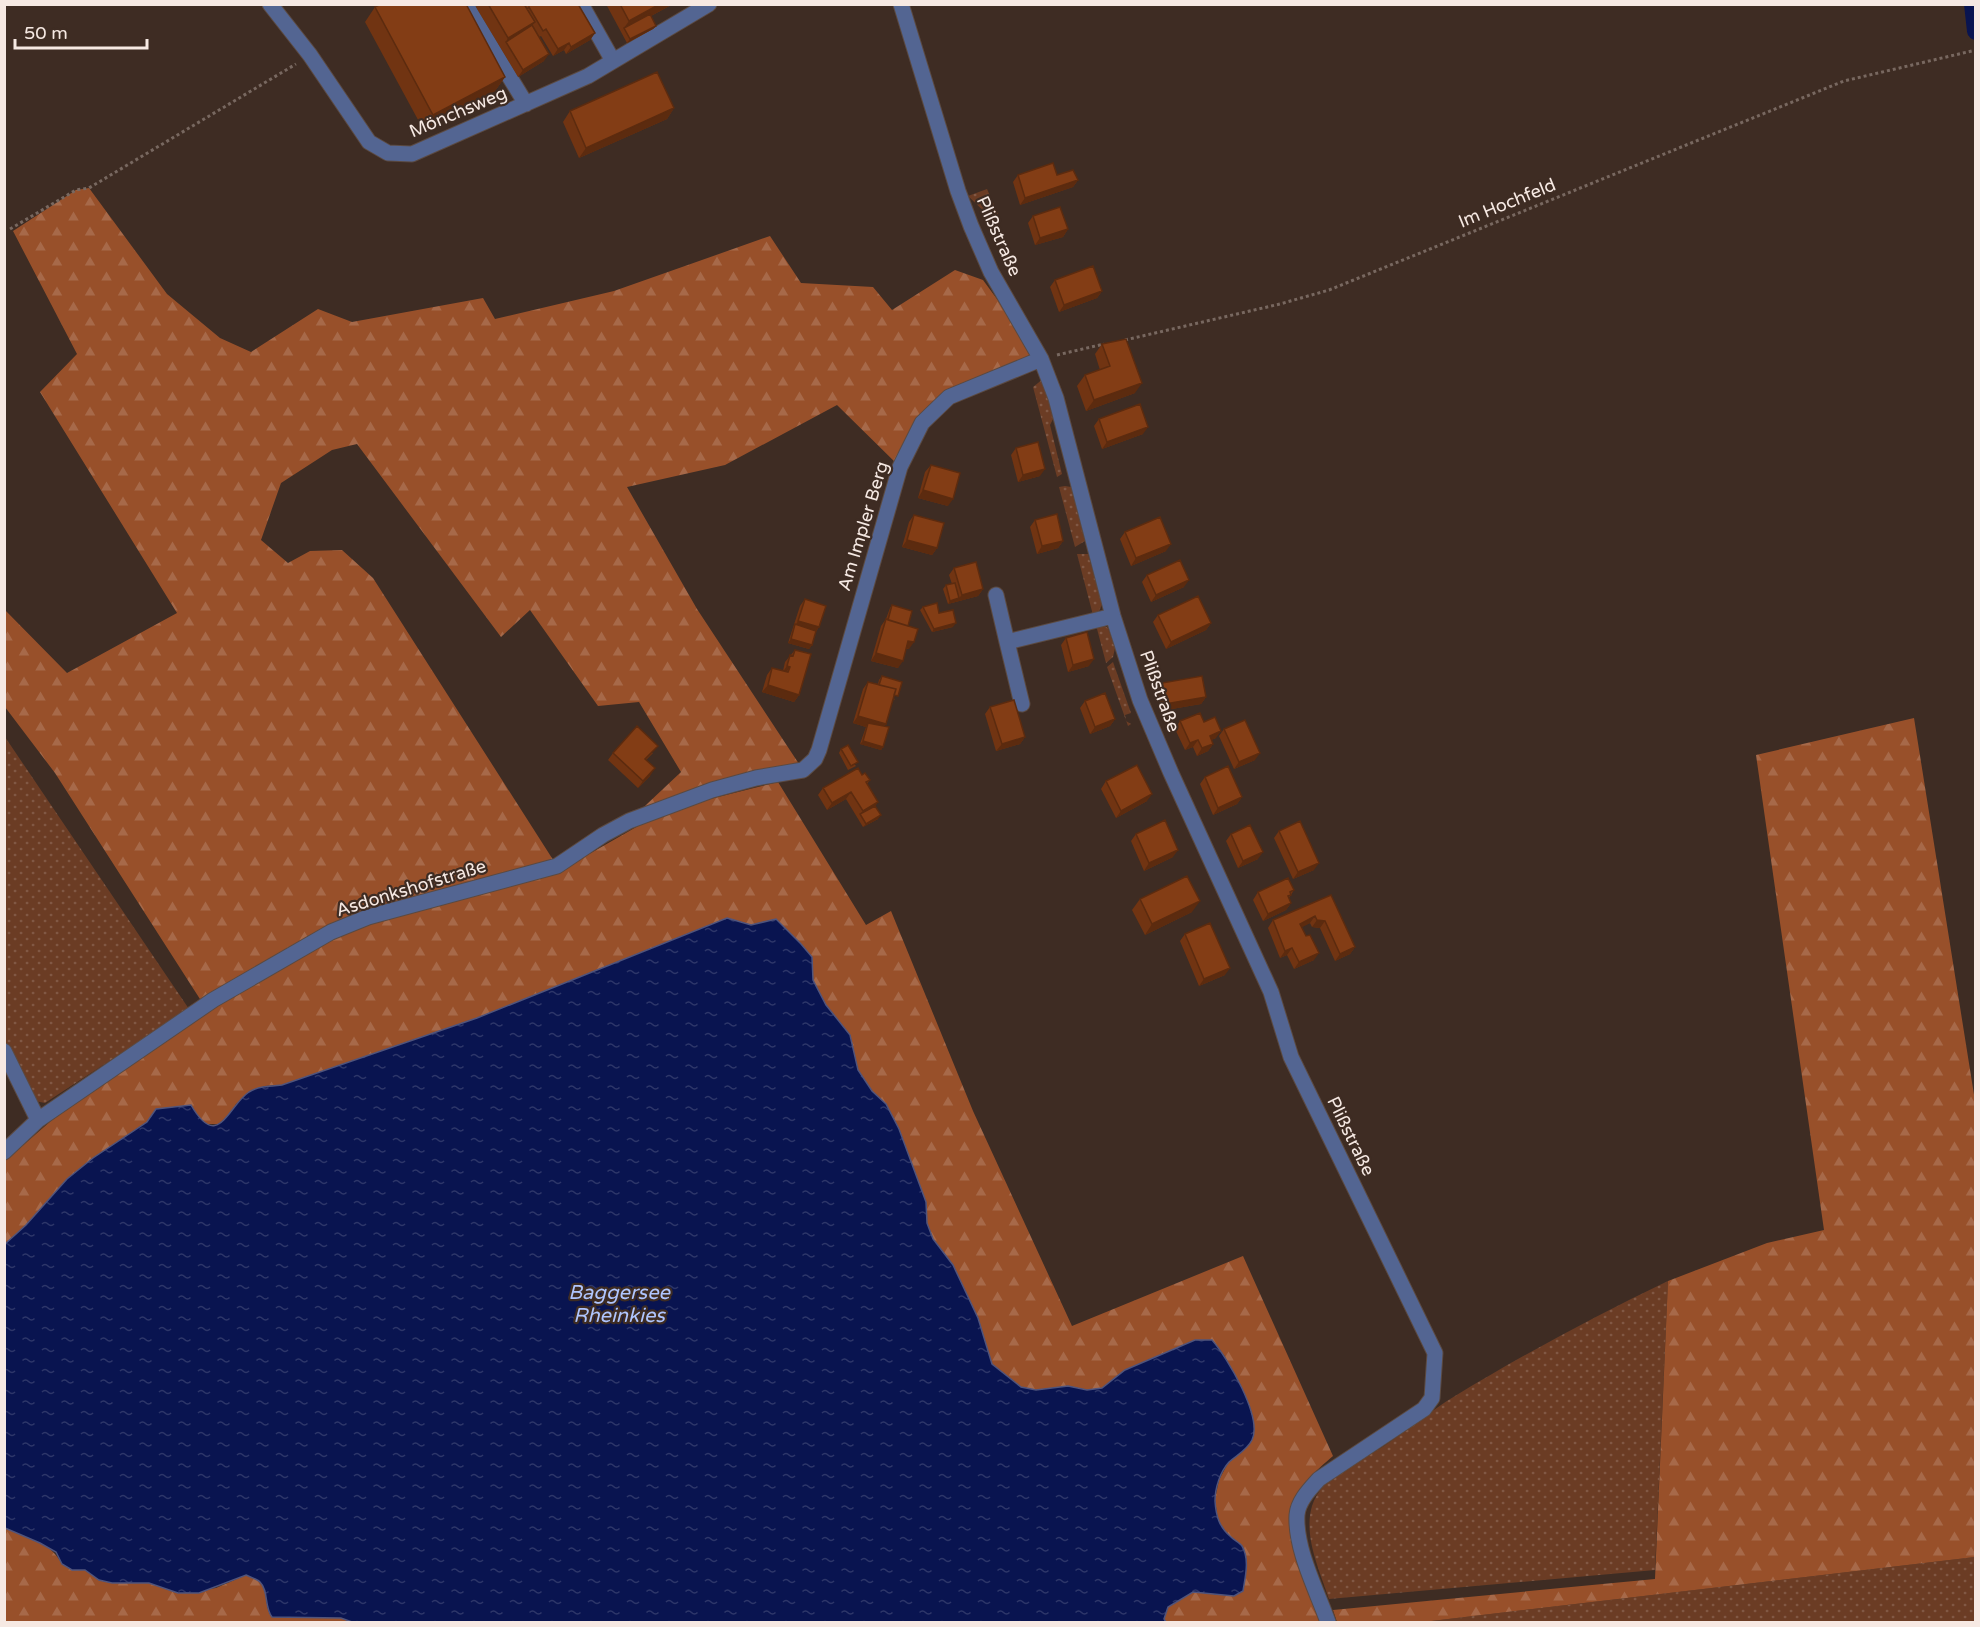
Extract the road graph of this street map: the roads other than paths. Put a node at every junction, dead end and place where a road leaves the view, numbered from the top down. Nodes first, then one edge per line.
1 (270, 4) edge
2 (468, 4) edge
3 (581, 4) edge
4 (709, 4) edge
5 (901, 4) edge
6 (613, 61) junction
7 (526, 104) junction
8 (1041, 359) junction
9 (996, 595) dead end
10 (1113, 616) junction
11 (1007, 642) junction
12 (1022, 704) dead end
13 (802, 770) joint
14 (4, 1051) edge
15 (38, 1120) junction
16 (4, 1152) edge
17 (1328, 1623) edge

1 - 7 street, Mönchsweg
2 - 7 street
3 - 6 street
4 - 6 street, Mönchsweg
5 - 8 street, Plißstraße
6 - 7 street, Mönchsweg
8 - 10 street, Plißstraße
8 - 13 street, Am Impler Berg
9 - 11 street
10 - 11 street
10 - 17 street, Plißstraße
11 - 12 street
13 - 15 street, Asdonkshofstraße
14 - 15 street
15 - 16 street, Asdonkshofstraße

